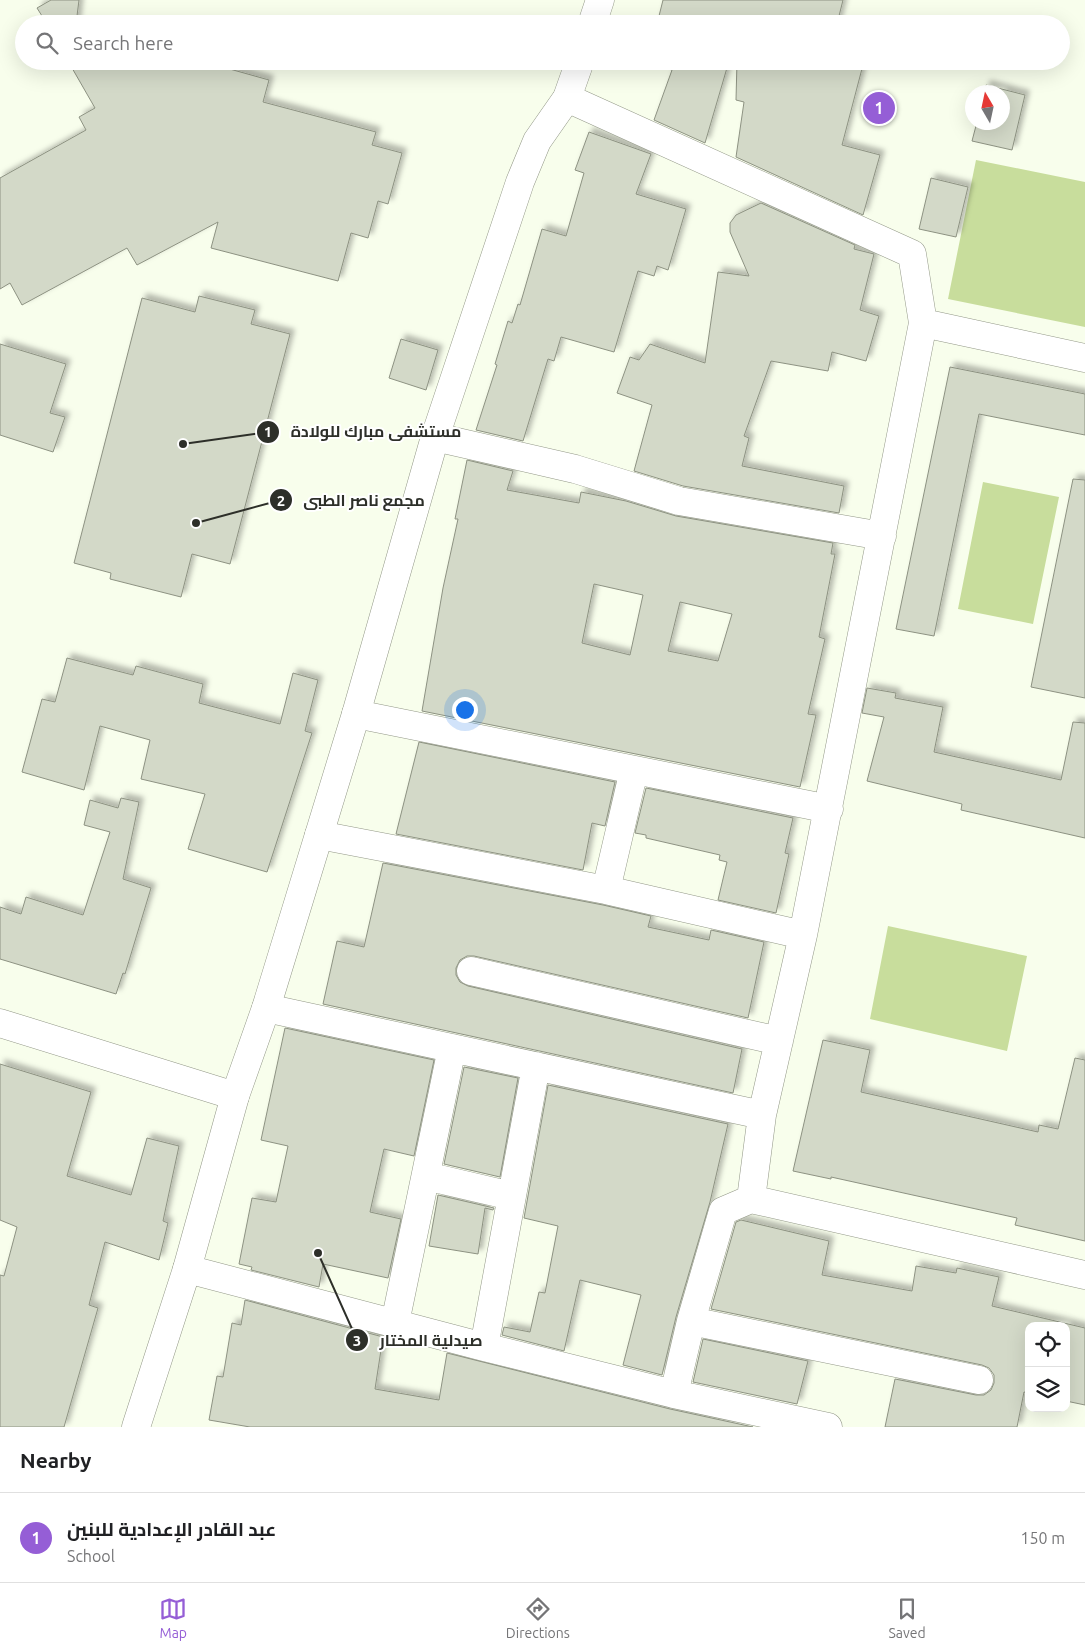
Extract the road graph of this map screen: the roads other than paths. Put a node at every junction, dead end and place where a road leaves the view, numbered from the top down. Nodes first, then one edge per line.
1 (600, 0) edge
2 (595, 15) edge
3 (577, 70) edge
4 (567, 98) junction
5 (923, 323) junction
6 (1085, 358) edge
7 (435, 438) junction
8 (882, 536) junction
9 (356, 714) junction
10 (634, 770) junction
11 (828, 809) junction
12 (319, 834) junction
13 (606, 890) junction
14 (803, 936) junction
15 (471, 971) dead end
16 (266, 1008) junction
17 (0, 1023) edge
18 (779, 1041) junction
19 (452, 1048) junction
20 (536, 1066) junction
21 (235, 1096) junction
22 (762, 1115) junction
23 (426, 1176) junction
24 (512, 1196) junction
25 (751, 1198) junction
26 (187, 1269) junction
27 (1085, 1275) edge
28 (691, 1321) junction
29 (395, 1323) junction
30 (484, 1347) junction
31 (979, 1380) dead end
32 (674, 1394) junction
33 (136, 1427) edge
34 (828, 1427) edge

1 - 2 street
3 - 4 street
4 - 5 street
4 - 7 street
5 - 6 street
5 - 8 street
7 - 8 street
7 - 9 street
8 - 11 street
9 - 10 street
9 - 12 street
10 - 11 street
10 - 13 street
11 - 14 street
12 - 13 street
12 - 16 street
13 - 14 street
14 - 18 street
15 - 18 street
16 - 19 street
16 - 21 street
17 - 21 street
18 - 22 street
19 - 20 street
19 - 23 street
20 - 22 street
20 - 24 street
21 - 26 street
22 - 25 street
23 - 24 street
23 - 29 street
24 - 30 street
25 - 27 street
25 - 28 street
26 - 29 street
26 - 33 street
28 - 31 street
28 - 32 street
29 - 30 street
30 - 32 street
32 - 34 street

